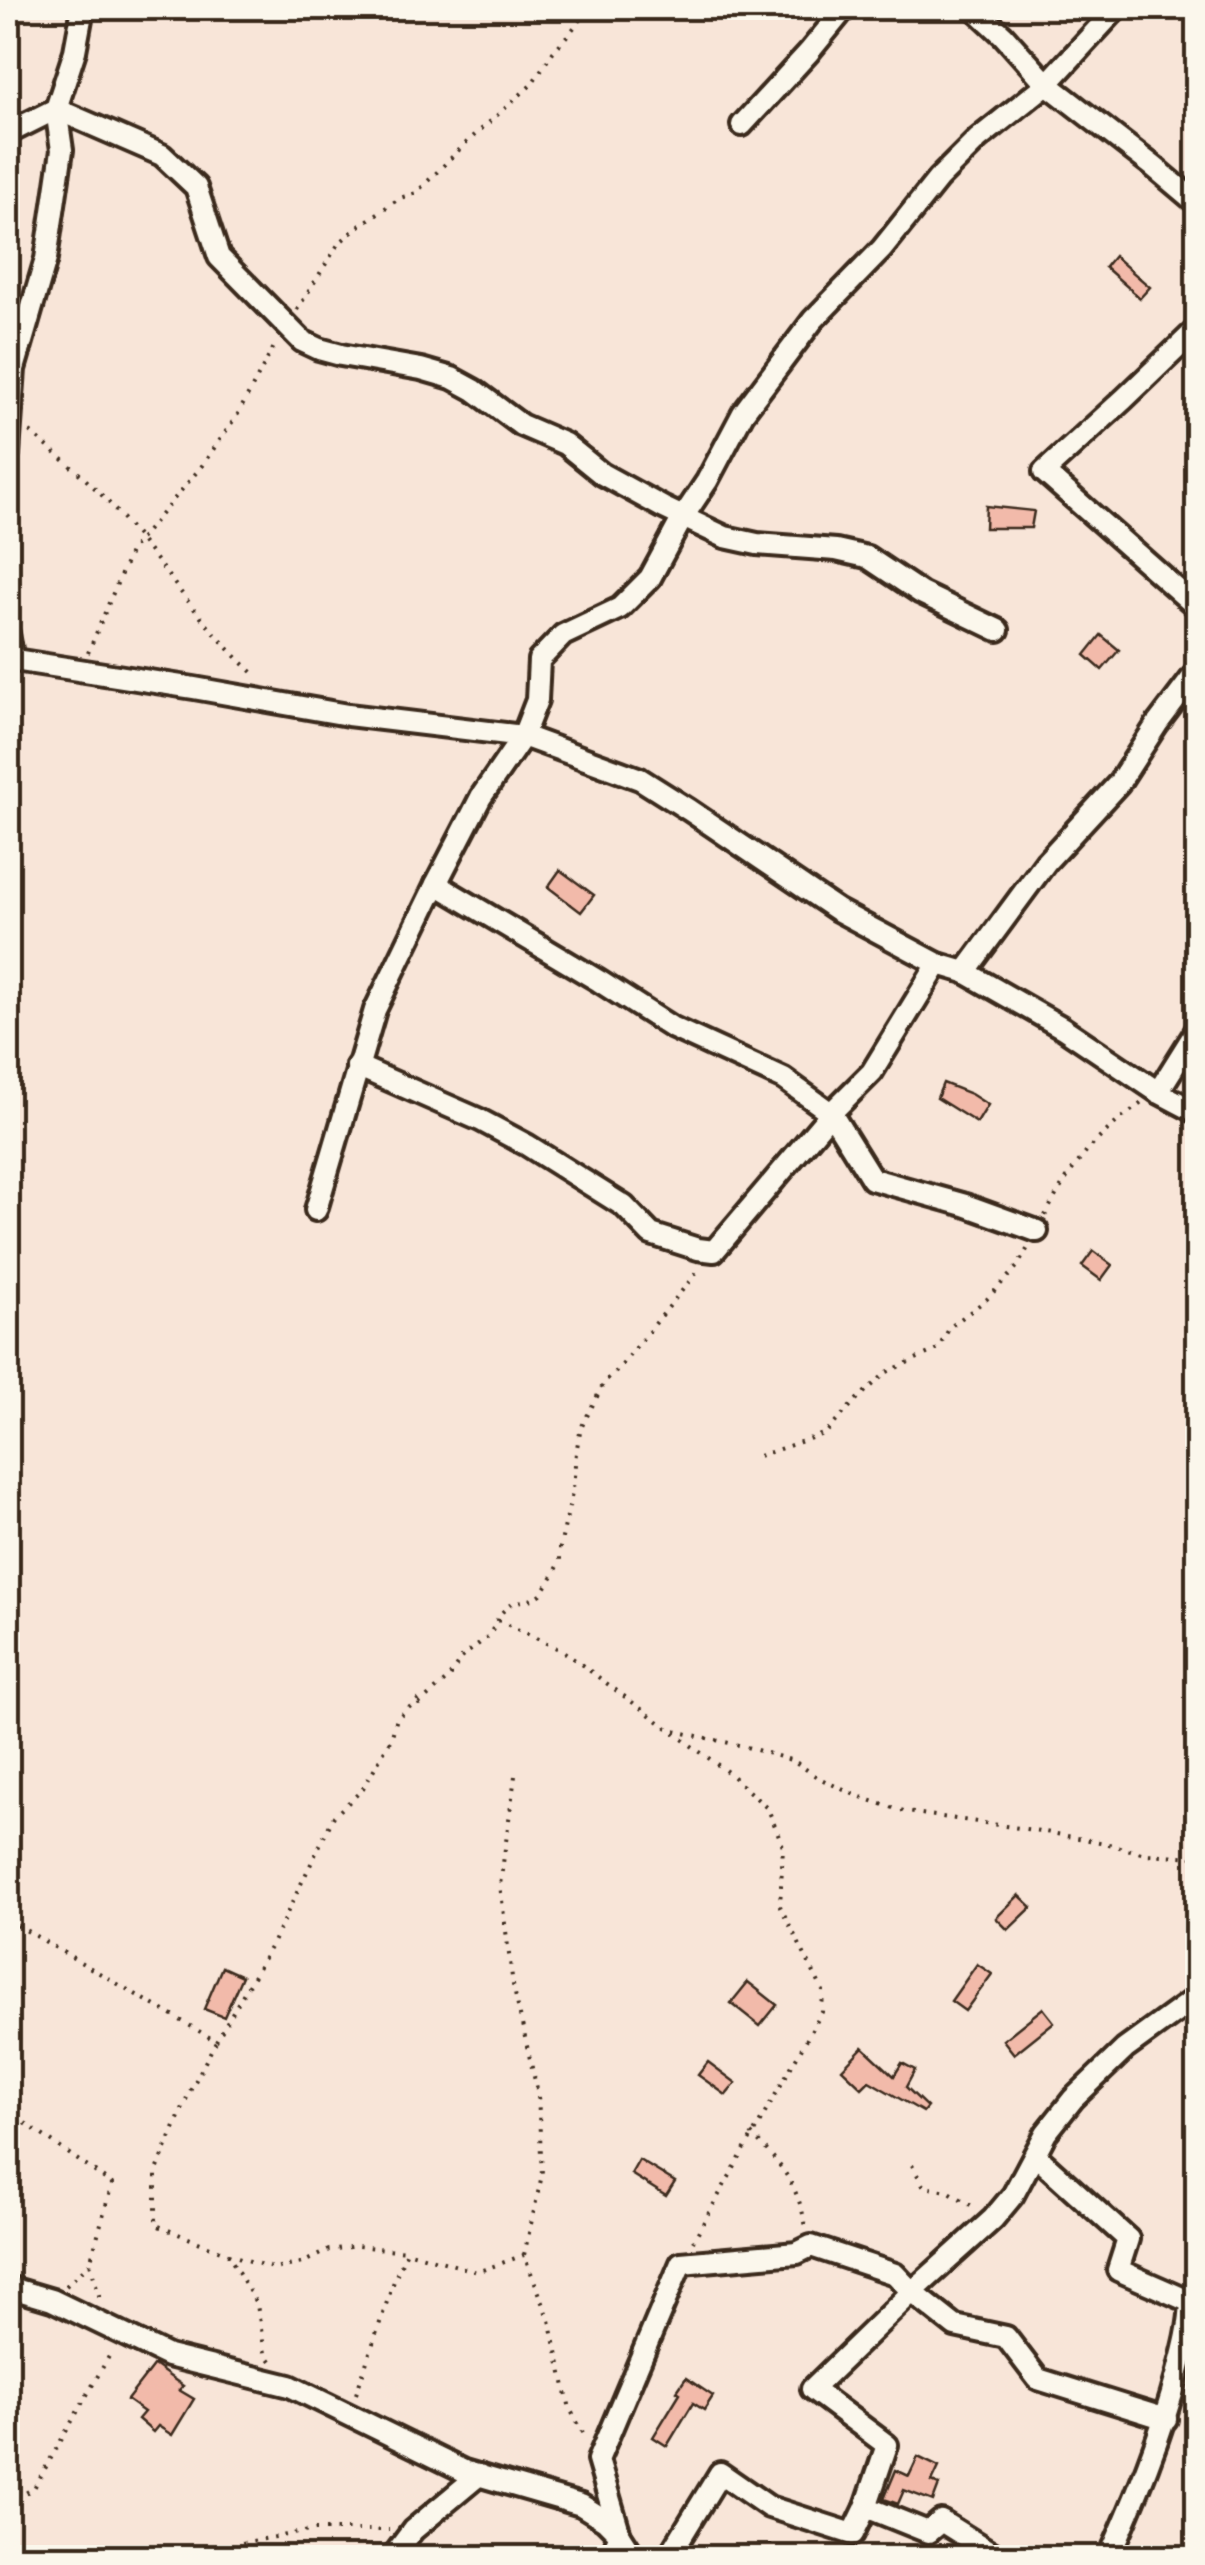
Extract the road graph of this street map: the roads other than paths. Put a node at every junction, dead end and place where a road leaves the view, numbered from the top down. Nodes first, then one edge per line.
1 (83, 8) edge
2 (844, 8) edge
3 (974, 8) edge
4 (1117, 8) edge
5 (1047, 84) junction
6 (56, 109) junction
7 (742, 126) dead end
8 (8, 133) edge
9 (1198, 204) edge
10 (1198, 328) edge
11 (8, 453) edge
12 (683, 517) junction
13 (1198, 608) edge
14 (998, 630) dead end
15 (8, 634) edge
16 (10, 660) edge
17 (1198, 670) edge
18 (523, 736) junction
19 (436, 884) junction
20 (938, 964) junction
21 (964, 972) junction
22 (1198, 1028) edge
23 (357, 1066) junction
24 (1158, 1092) junction
25 (832, 1113) junction
26 (1198, 1113) edge
27 (316, 1210) dead end
28 (1037, 1231) road end
29 (1198, 1996) edge
30 (1035, 2155) junction
31 (8, 2286) edge
32 (912, 2292) junction
33 (1166, 2418) junction
34 (480, 2475) junction
35 (866, 2506) junction
36 (620, 2535) junction
37 (392, 2558) edge
38 (610, 2558) edge
39 (636, 2558) edge
40 (668, 2558) edge
41 (1000, 2558) edge
42 (1110, 2558) edge

1 - 6 street
2 - 7 street
3 - 5 street
4 - 5 street
5 - 9 street
5 - 12 street
6 - 8 street
6 - 11 street
6 - 12 street
10 - 13 street
12 - 14 street
12 - 18 street
15 - 16 street
16 - 18 street
17 - 21 street
18 - 19 street
18 - 20 street
19 - 23 street
19 - 25 street
20 - 21 street
20 - 25 street
21 - 24 street
22 - 24 street
23 - 25 street
23 - 27 street
24 - 26 street
25 - 28 street
29 - 30 street
30 - 32 street
30 - 33 street
31 - 34 street
32 - 33 street
32 - 35 street
32 - 36 street
33 - 42 street
34 - 36 street
34 - 37 street
35 - 40 street
35 - 41 street
36 - 38 street
36 - 39 street

